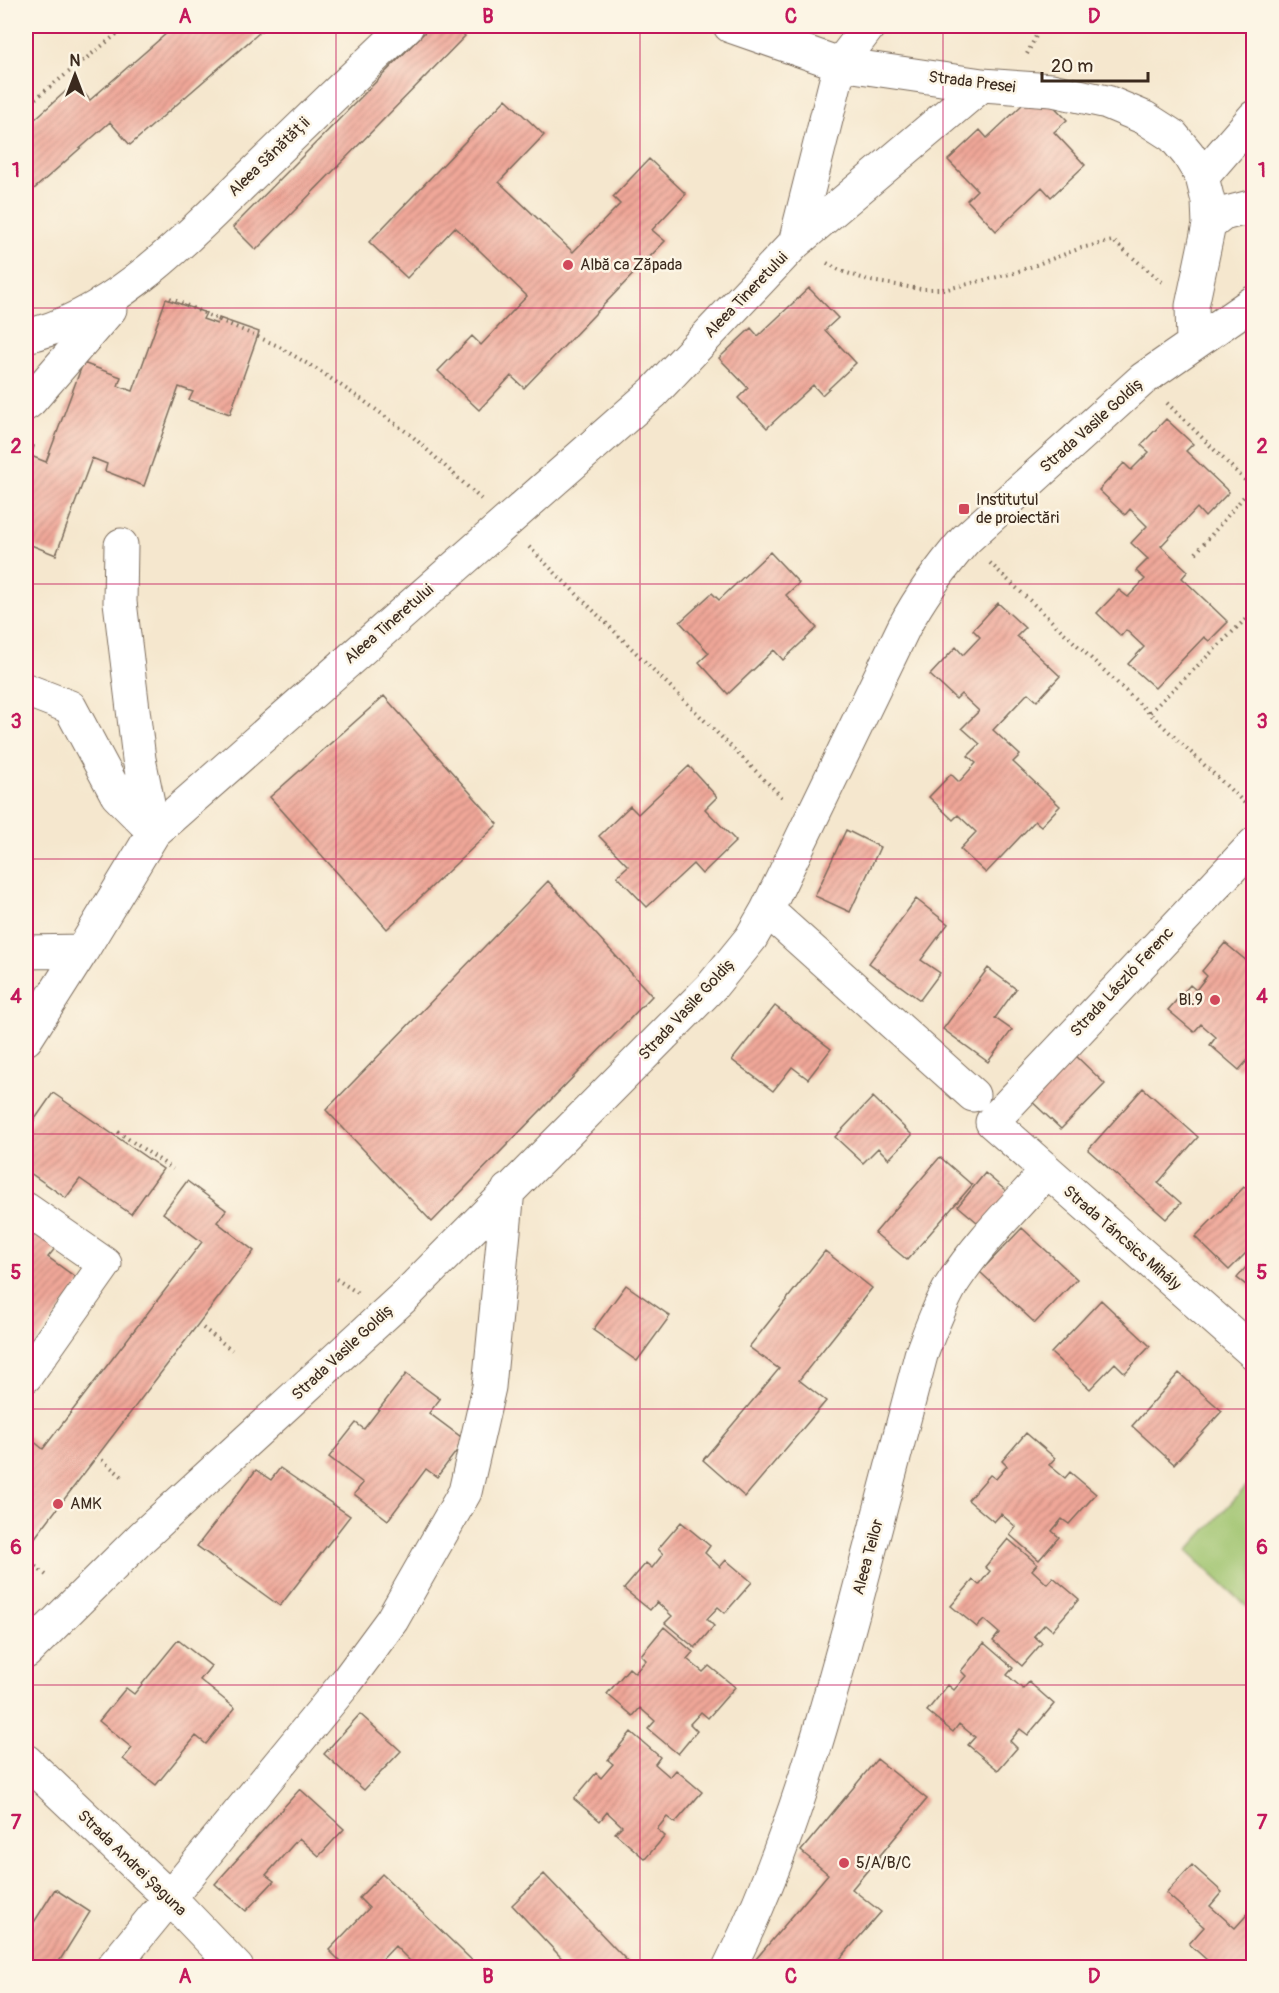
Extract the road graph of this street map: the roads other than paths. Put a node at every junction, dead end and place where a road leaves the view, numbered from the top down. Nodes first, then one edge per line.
1 (407, 26) edge
2 (730, 26) edge
3 (869, 26) edge
4 (840, 64) junction
5 (982, 85) junction
6 (1254, 117) edge
7 (1202, 177) junction
8 (1254, 206) edge
9 (1209, 225) junction
10 (795, 243) junction
11 (129, 286) junction
12 (1254, 302) edge
13 (26, 336) edge
14 (1193, 343) junction
15 (26, 404) edge
16 (121, 545) dead end
17 (26, 690) edge
18 (154, 832) junction
19 (1254, 844) edge
20 (767, 910) junction
21 (82, 951) junction
22 (26, 952) edge
23 (27, 1033) edge
24 (973, 1095) dead end
25 (992, 1122) joint
26 (1047, 1171) junction
27 (508, 1190) junction
28 (26, 1209) edge
29 (1254, 1353) edge
30 (26, 1376) edge
31 (26, 1652) edge
32 (26, 1761) edge
33 (170, 1898) junction
34 (112, 1968) edge
35 (237, 1968) edge
36 (729, 1968) edge

1 - 11 street, Aleea Sănătății
2 - 4 street, Strada Presei
3 - 4 street
4 - 5 street, Strada Presei
4 - 10 street, Aleea Tineretului
5 - 7 street, Strada Presei
5 - 10 street, Aleea Tineretului
6 - 7 street
7 - 9 street, Strada Presei
8 - 9 street
9 - 14 street, Strada Presei
10 - 18 street, Aleea Tineretului
11 - 13 street, Aleea Sănătății
11 - 15 street, Aleea Sănătății
12 - 14 street, Strada Vasile Goldiș
14 - 20 street, Strada Vasile Goldiș
16 - 18 street
17 - 18 street
18 - 21 street, Aleea Tineretului
19 - 25 street, Strada László Ferenc
20 - 24 street
20 - 27 street, Strada Vasile Goldiș
21 - 22 street
21 - 23 street, Aleea Tineretului
25 - 26 street, Strada Táncsics Mihály
26 - 29 street, Strada Táncsics Mihály
26 - 36 street, Aleea Teilor
27 - 31 street, Strada Vasile Goldiș
27 - 33 street
28 - 30 street
32 - 33 street, Strada Andrei Șaguna
33 - 34 street
33 - 35 street, Strada Andrei Șaguna

